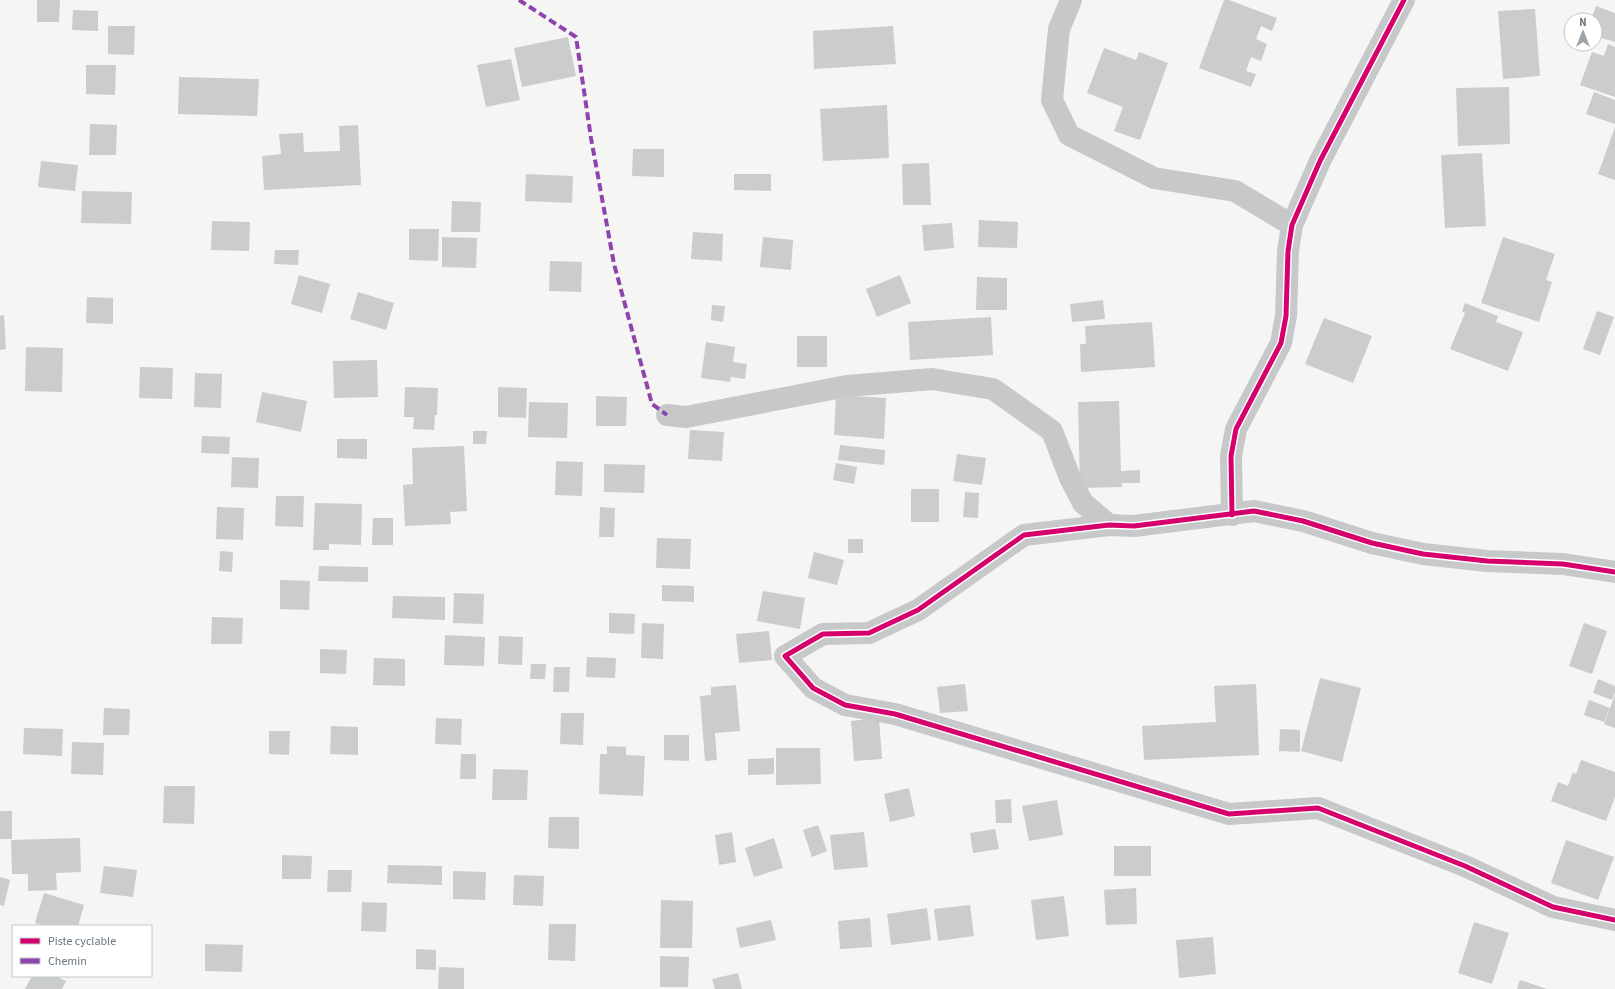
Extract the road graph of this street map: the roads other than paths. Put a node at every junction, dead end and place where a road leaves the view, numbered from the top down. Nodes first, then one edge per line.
1 (1071, 0) edge
2 (1404, 0) edge
3 (1292, 225) junction
4 (667, 415) dead end
5 (1232, 515) junction
6 (1109, 525) junction
7 (1615, 572) edge
8 (1615, 920) edge

1 - 3 street
2 - 3 street
3 - 5 street
4 - 6 street
5 - 6 street
5 - 7 street
6 - 8 street

